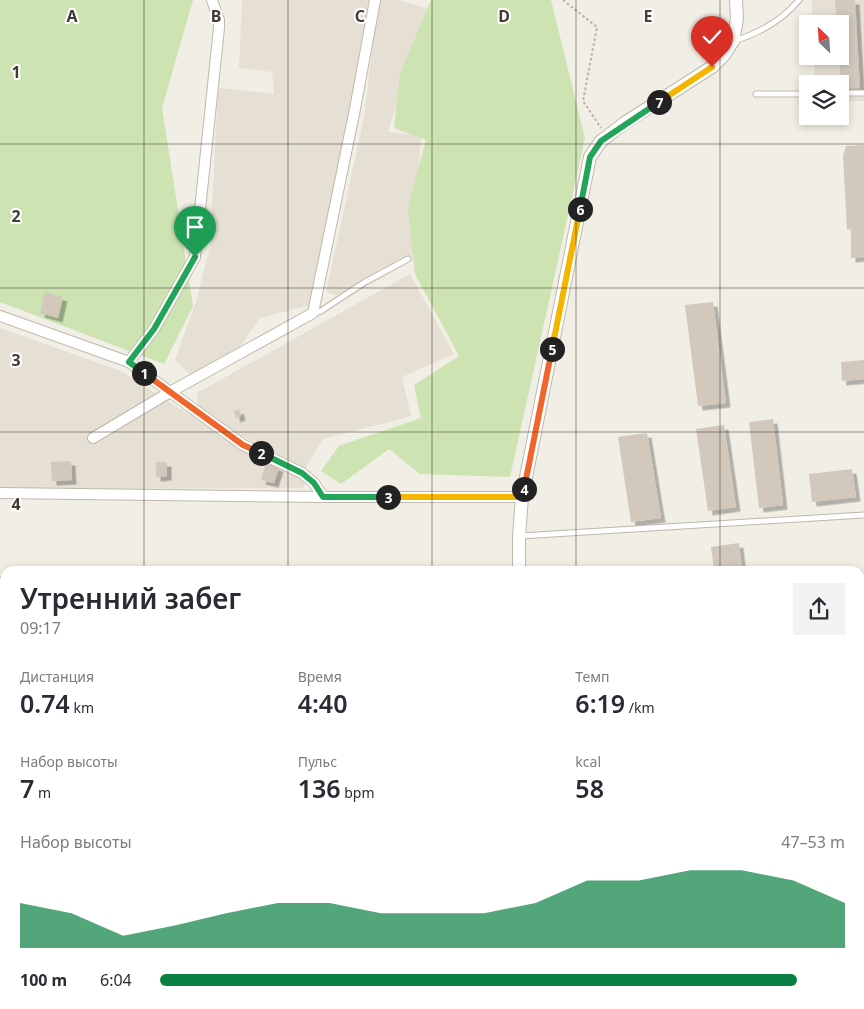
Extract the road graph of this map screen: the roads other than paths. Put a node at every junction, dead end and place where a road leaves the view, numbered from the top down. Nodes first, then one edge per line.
1 (212, 0) edge
2 (374, 0) edge
3 (736, 0) edge
4 (799, 0) edge
5 (734, 41) junction
6 (849, 93) edge
7 (864, 93) edge
8 (756, 94) dead end
9 (799, 94) edge
10 (408, 259) dead end
11 (313, 313) junction
12 (0, 316) edge
13 (129, 362) junction
14 (170, 392) junction
15 (93, 438) dead end
16 (0, 493) edge
17 (323, 497) junction
18 (522, 497) junction
19 (864, 515) edge
20 (519, 536) junction
21 (519, 566) edge

1 - 13 street
2 - 11 street
3 - 5 street
4 - 5 lane
5 - 18 street
6 - 7 lane
8 - 9 lane
10 - 11 lane
11 - 14 street
12 - 13 street
13 - 14 street
14 - 15 street
14 - 17 street
16 - 17 street
17 - 18 street
18 - 20 street
19 - 20 lane
20 - 21 street

